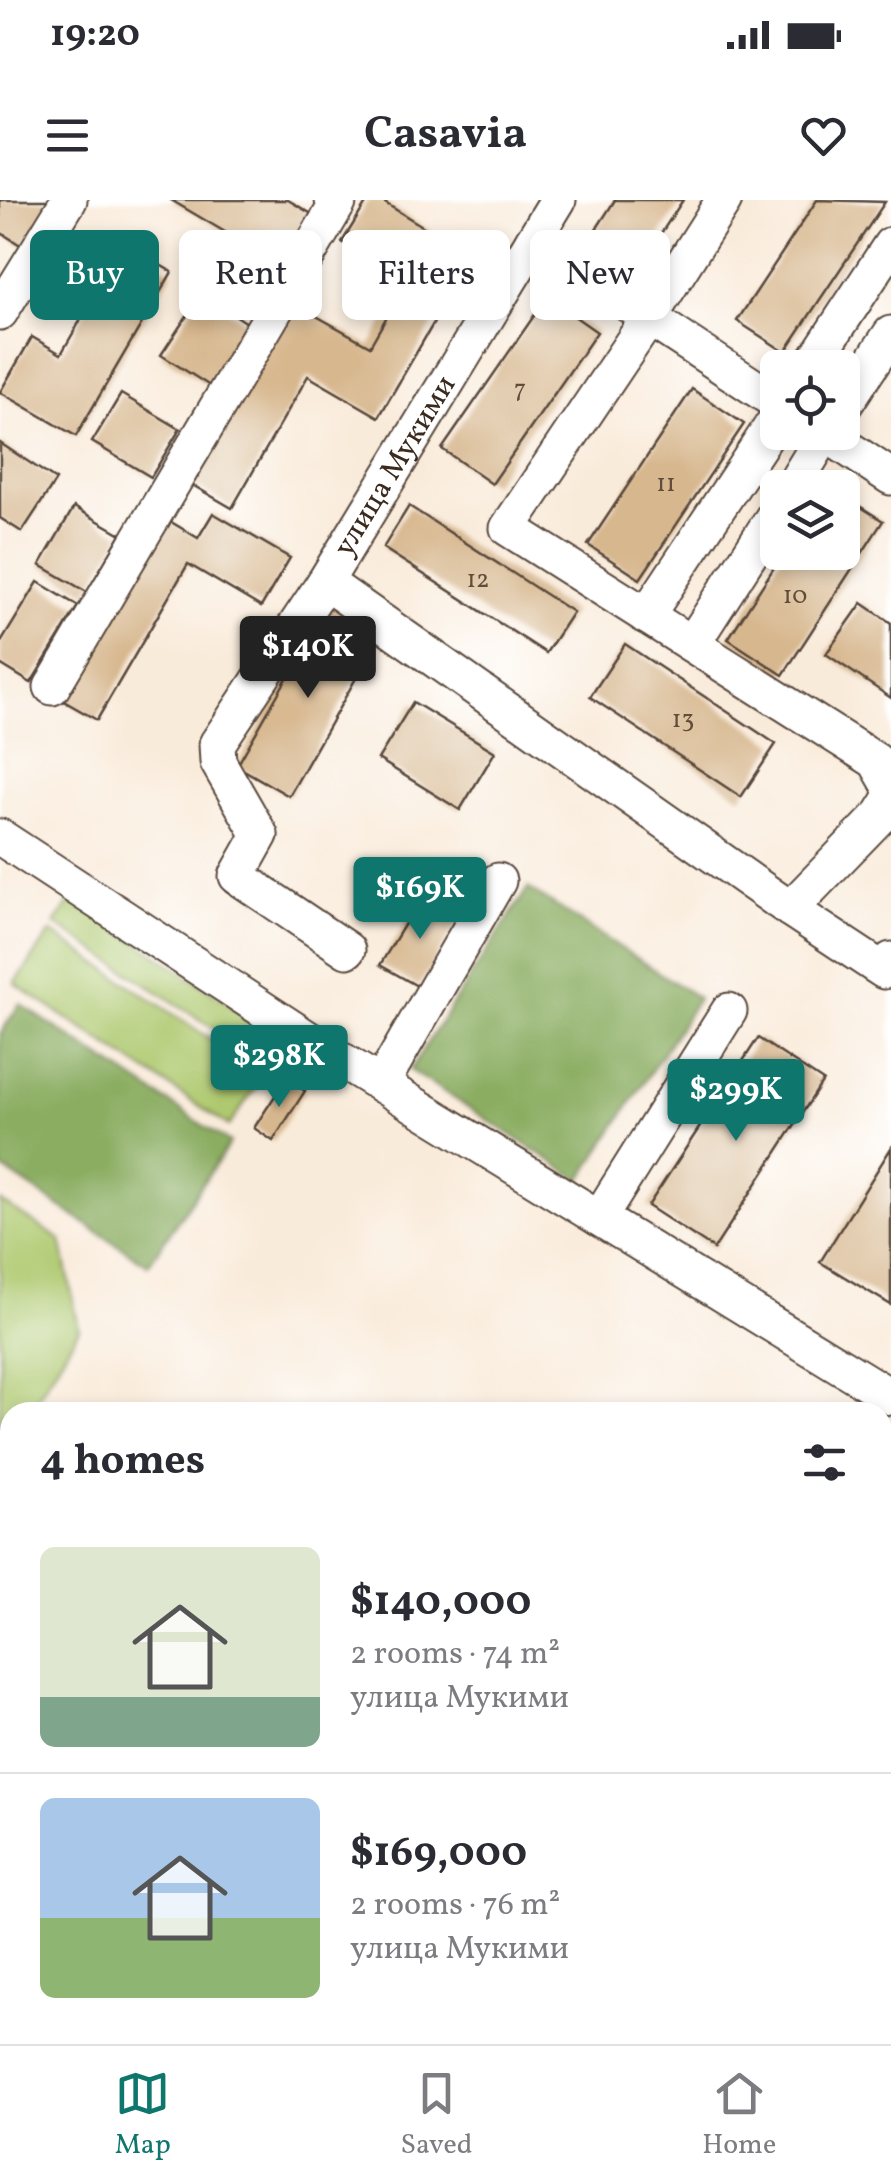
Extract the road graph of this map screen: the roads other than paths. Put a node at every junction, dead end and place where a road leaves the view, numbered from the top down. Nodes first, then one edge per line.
1 (69, 200) edge
2 (333, 200) edge
3 (558, 200) edge
4 (724, 200) edge
5 (540, 230) edge
6 (891, 245) edge
7 (530, 247) edge
8 (670, 286) edge
9 (0, 312) edge
10 (649, 320) edge
11 (653, 320) edge
12 (891, 334) edge
13 (822, 350) edge
14 (860, 380) edge
15 (760, 391) edge
16 (760, 444) edge
17 (858, 450) edge
18 (891, 477) edge
19 (760, 538) edge
20 (325, 582) junction
21 (646, 616) junction
22 (692, 644) junction
23 (52, 687) dead end
24 (891, 788) edge
25 (891, 799) edge
26 (0, 837) edge
27 (498, 881) dead end
28 (790, 910) junction
29 (347, 950) dead end
30 (891, 960) edge
31 (728, 1011) dead end
32 (381, 1084) junction
33 (599, 1218) junction
34 (891, 1396) edge

1 - 9 street
2 - 23 street
3 - 5 street, улица Мукими
4 - 8 street
6 - 13 street
7 - 20 street, улица Мукими
10 - 21 street
11 - 15 street
12 - 14 street
16 - 21 street
17 - 18 street
19 - 22 street
20 - 28 street
20 - 29 street, улица Мукими
21 - 22 street
22 - 24 street
25 - 28 street
26 - 32 street
27 - 32 street
28 - 30 street
31 - 33 street
32 - 33 street
33 - 34 street

